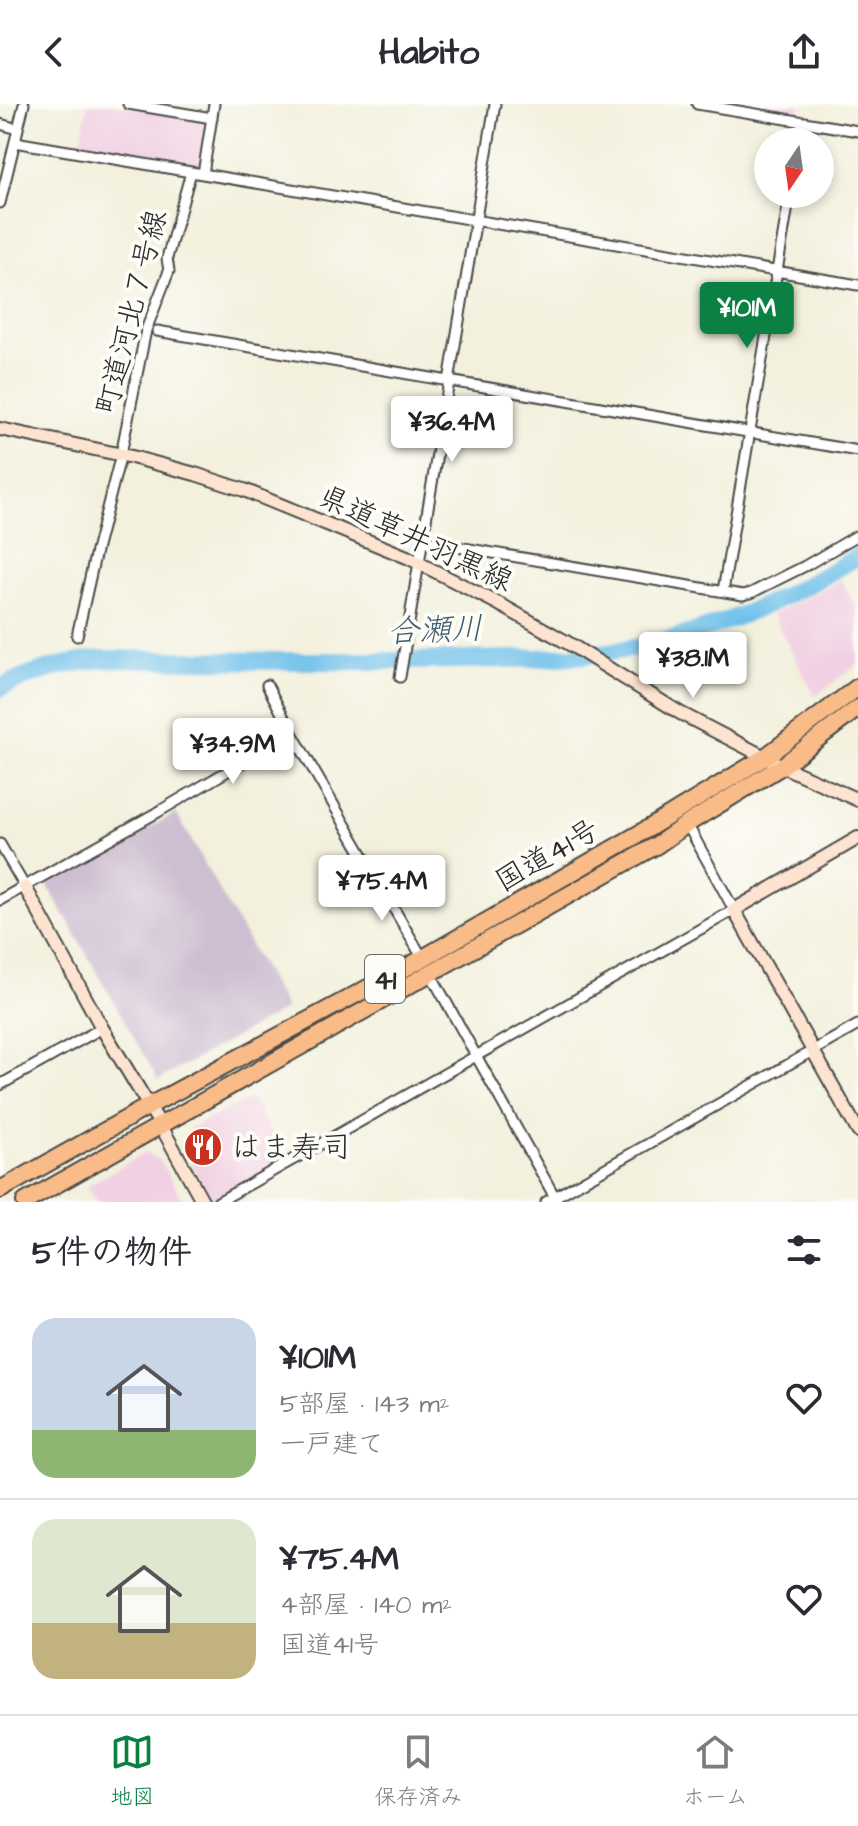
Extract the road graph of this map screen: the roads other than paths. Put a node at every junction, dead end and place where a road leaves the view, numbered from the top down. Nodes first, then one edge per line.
1 (24, 104) edge
2 (128, 104) edge
3 (214, 104) edge
4 (495, 104) edge
5 (697, 104) edge
6 (159, 106) edge
7 (748, 108) edge
8 (212, 118) junction
9 (802, 122) junction
10 (0, 124) edge
11 (801, 128) edge
12 (18, 129) junction
13 (858, 131) edge
14 (15, 142) junction
15 (191, 172) junction
16 (203, 174) junction
17 (0, 203) edge
18 (788, 208) edge
19 (476, 221) junction
20 (777, 272) junction
21 (858, 285) edge
22 (157, 331) dead end
23 (449, 380) junction
24 (0, 429) edge
25 (749, 433) junction
26 (858, 451) edge
27 (121, 454) junction
28 (858, 535) edge
29 (422, 541) junction
30 (418, 562) junction
31 (723, 591) junction
32 (77, 636) dead end
33 (400, 677) dead end
34 (267, 685) dead end
35 (858, 687) edge
36 (858, 708) edge
37 (292, 733) junction
38 (765, 757) junction
39 (782, 766) junction
40 (858, 800) edge
41 (687, 824) junction
42 (858, 838) edge
43 (0, 844) edge
44 (25, 887) junction
45 (0, 900) edge
46 (734, 910) junction
47 (419, 952) dead end
48 (434, 980) dead end
49 (858, 1025) edge
50 (102, 1028) junction
51 (812, 1050) junction
52 (475, 1055) junction
53 (0, 1085) edge
54 (149, 1106) junction
55 (161, 1126) junction
56 (858, 1131) edge
57 (0, 1190) edge
58 (553, 1200) edge
59 (25, 1202) edge
60 (203, 1202) edge
61 (218, 1202) edge

1 - 12 street
2 - 6 street
3 - 8 street
4 - 19 street
5 - 7 street
6 - 8 street
7 - 9 street
8 - 16 street
9 - 11 street
9 - 13 street
10 - 12 street
12 - 14 street
14 - 15 street, 町道河北７号線
14 - 17 street
15 - 16 street
15 - 27 street, 町道河北７号線
16 - 19 street
18 - 20 street
19 - 20 street
19 - 23 street
20 - 21 street
20 - 25 street
22 - 23 street
23 - 25 street
23 - 29 street
24 - 27 main road, 県道草井羽黒線
25 - 26 street
25 - 31 street
27 - 30 main road, 県道草井羽黒線
27 - 32 street, 町道河北７号線
28 - 31 street
29 - 30 street
29 - 31 street
30 - 33 street
30 - 38 main road, 県道草井羽黒線
34 - 37 street
35 - 38 highway, 国道41号 / 41
36 - 39 highway, 国道41号 / 41
37 - 44 street
37 - 47 street
38 - 39 main road, 県道草井羽黒線
38 - 54 highway, 国道41号 / 41
39 - 40 main road, 県道草井羽黒線
39 - 41 highway, 国道41号 / 41
41 - 46 street
41 - 55 highway, 国道41号 / 41
42 - 46 main road
43 - 44 street
44 - 45 street
44 - 50 main road
46 - 51 main road
46 - 52 street
48 - 52 street
49 - 51 street
50 - 53 street
50 - 54 main road
51 - 56 main road
51 - 58 street
52 - 58 street
52 - 61 street
54 - 55 main road
54 - 57 highway, 国道41号 / 41
55 - 59 highway, 国道41号 / 41
55 - 60 main road

